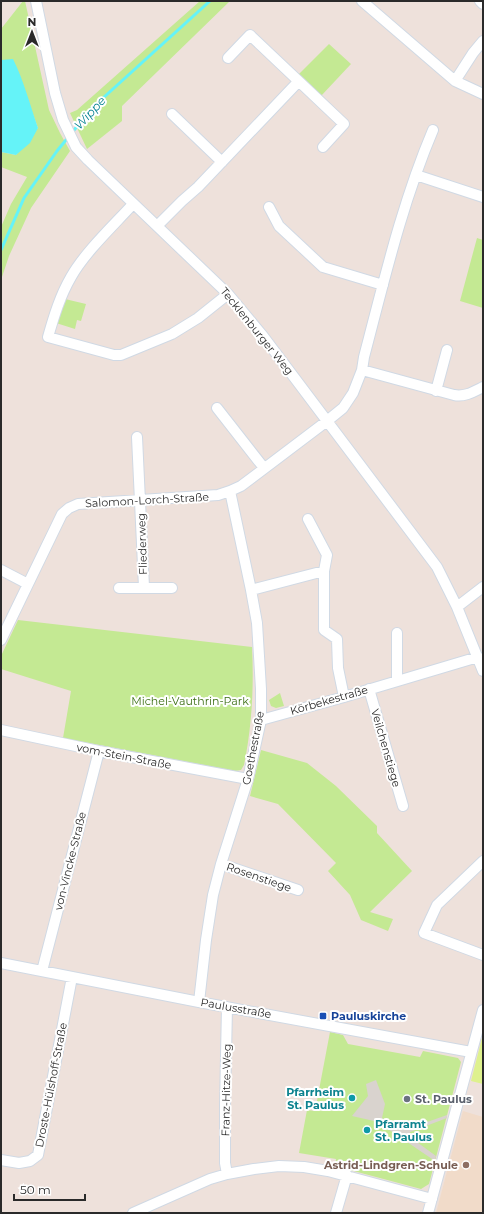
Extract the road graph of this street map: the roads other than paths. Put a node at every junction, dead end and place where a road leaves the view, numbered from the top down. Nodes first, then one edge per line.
1 (36, 1) edge
2 (362, 1) edge
3 (480, 1) edge
4 (483, 4) edge
5 (483, 41) edge
6 (228, 58) dead end
7 (455, 81) junction
8 (298, 82) junction
9 (483, 94) edge
10 (172, 114) dead end
11 (433, 130) dead end
12 (322, 147) dead end
13 (222, 162) junction
14 (416, 175) junction
15 (483, 197) edge
16 (133, 204) junction
17 (269, 207) dead end
18 (157, 226) junction
19 (383, 285) junction
20 (228, 294) junction
21 (447, 350) dead end
22 (362, 370) junction
23 (483, 387) edge
24 (436, 391) junction
25 (217, 408) dead end
26 (327, 421) junction
27 (136, 437) dead end
28 (264, 468) junction
29 (230, 491) junction
30 (140, 500) junction
31 (308, 520) dead end
32 (1, 570) edge
33 (324, 571) junction
34 (28, 584) junction
35 (144, 587) junction
36 (483, 587) edge
37 (119, 588) dead end
38 (172, 588) dead end
39 (251, 590) junction
40 (457, 607) junction
41 (397, 633) dead end
42 (1, 640) edge
43 (478, 658) junction
44 (483, 671) edge
45 (397, 680) junction
46 (369, 689) junction
47 (344, 697) junction
48 (261, 720) junction
49 (1, 730) edge
50 (99, 751) junction
51 (248, 779) junction
52 (403, 806) dead end
53 (483, 861) edge
54 (221, 864) junction
55 (298, 890) dead end
56 (483, 955) edge
57 (1, 963) edge
58 (42, 971) junction
59 (72, 977) junction
60 (199, 1002) junction
61 (227, 1007) junction
62 (483, 1010) edge
63 (471, 1052) junction
64 (1, 1160) edge
65 (227, 1174) junction
66 (347, 1175) junction
67 (432, 1199) junction
68 (133, 1213) edge
69 (336, 1213) edge
70 (428, 1213) edge

1 - 16 street, Tecklenburger Weg
2 - 7 street
3 - 4 street
5 - 7 street
6 - 8 street
7 - 9 street
8 - 12 street
8 - 13 street
10 - 13 street
11 - 14 street, Salomon-Lorch-Straße
13 - 18 street
14 - 15 street
14 - 19 street, Salomon-Lorch-Straße
16 - 18 street, Tecklenburger Weg
16 - 20 street
17 - 19 street
18 - 20 street, Tecklenburger Weg
19 - 22 street, Salomon-Lorch-Straße
20 - 26 street, Tecklenburger Weg
21 - 24 street
22 - 24 street
22 - 26 street, Salomon-Lorch-Straße
23 - 24 street
25 - 28 street
26 - 28 street, Salomon-Lorch-Straße
26 - 40 street, Tecklenburger Weg
27 - 30 street, Fliederweg
28 - 29 street, Salomon-Lorch-Straße
29 - 30 street, Salomon-Lorch-Straße
29 - 39 street, Goethestraße
30 - 34 street, Salomon-Lorch-Straße
30 - 35 street, Fliederweg
31 - 33 street
32 - 34 street
33 - 39 street
33 - 47 street
34 - 42 street, Salomon-Lorch-Straße
35 - 37 street, Fliederweg
35 - 38 street, Fliederweg
36 - 40 street
39 - 48 street, Goethestraße
40 - 43 street, Tecklenburger Weg
41 - 45 street
43 - 44 street, Tecklenburger Weg
43 - 45 street, Körbekestraße
45 - 46 street, Körbekestraße
46 - 47 street, Körbekestraße
46 - 52 street, Veilchenstiege
47 - 48 street, Körbekestraße
48 - 51 street, Goethestraße
49 - 50 street, vom-Stein-Straße
50 - 51 street, vom-Stein-Straße
50 - 58 street, von-Vincke-Straße
51 - 54 street, Goethestraße
53 - 56 street
54 - 55 street, Rosenstiege
54 - 60 street, Goethestraße
57 - 58 street, Paulusstraße
58 - 59 street, Paulusstraße
59 - 60 street, Paulusstraße
59 - 64 street, Droste-Hülshoff-Straße
60 - 61 street, Paulusstraße
61 - 63 street, Paulusstraße
61 - 65 street, Franz-Hitze-Weg
62 - 63 street
63 - 67 street
65 - 66 street
65 - 68 street
66 - 67 street
66 - 69 street
67 - 70 street

